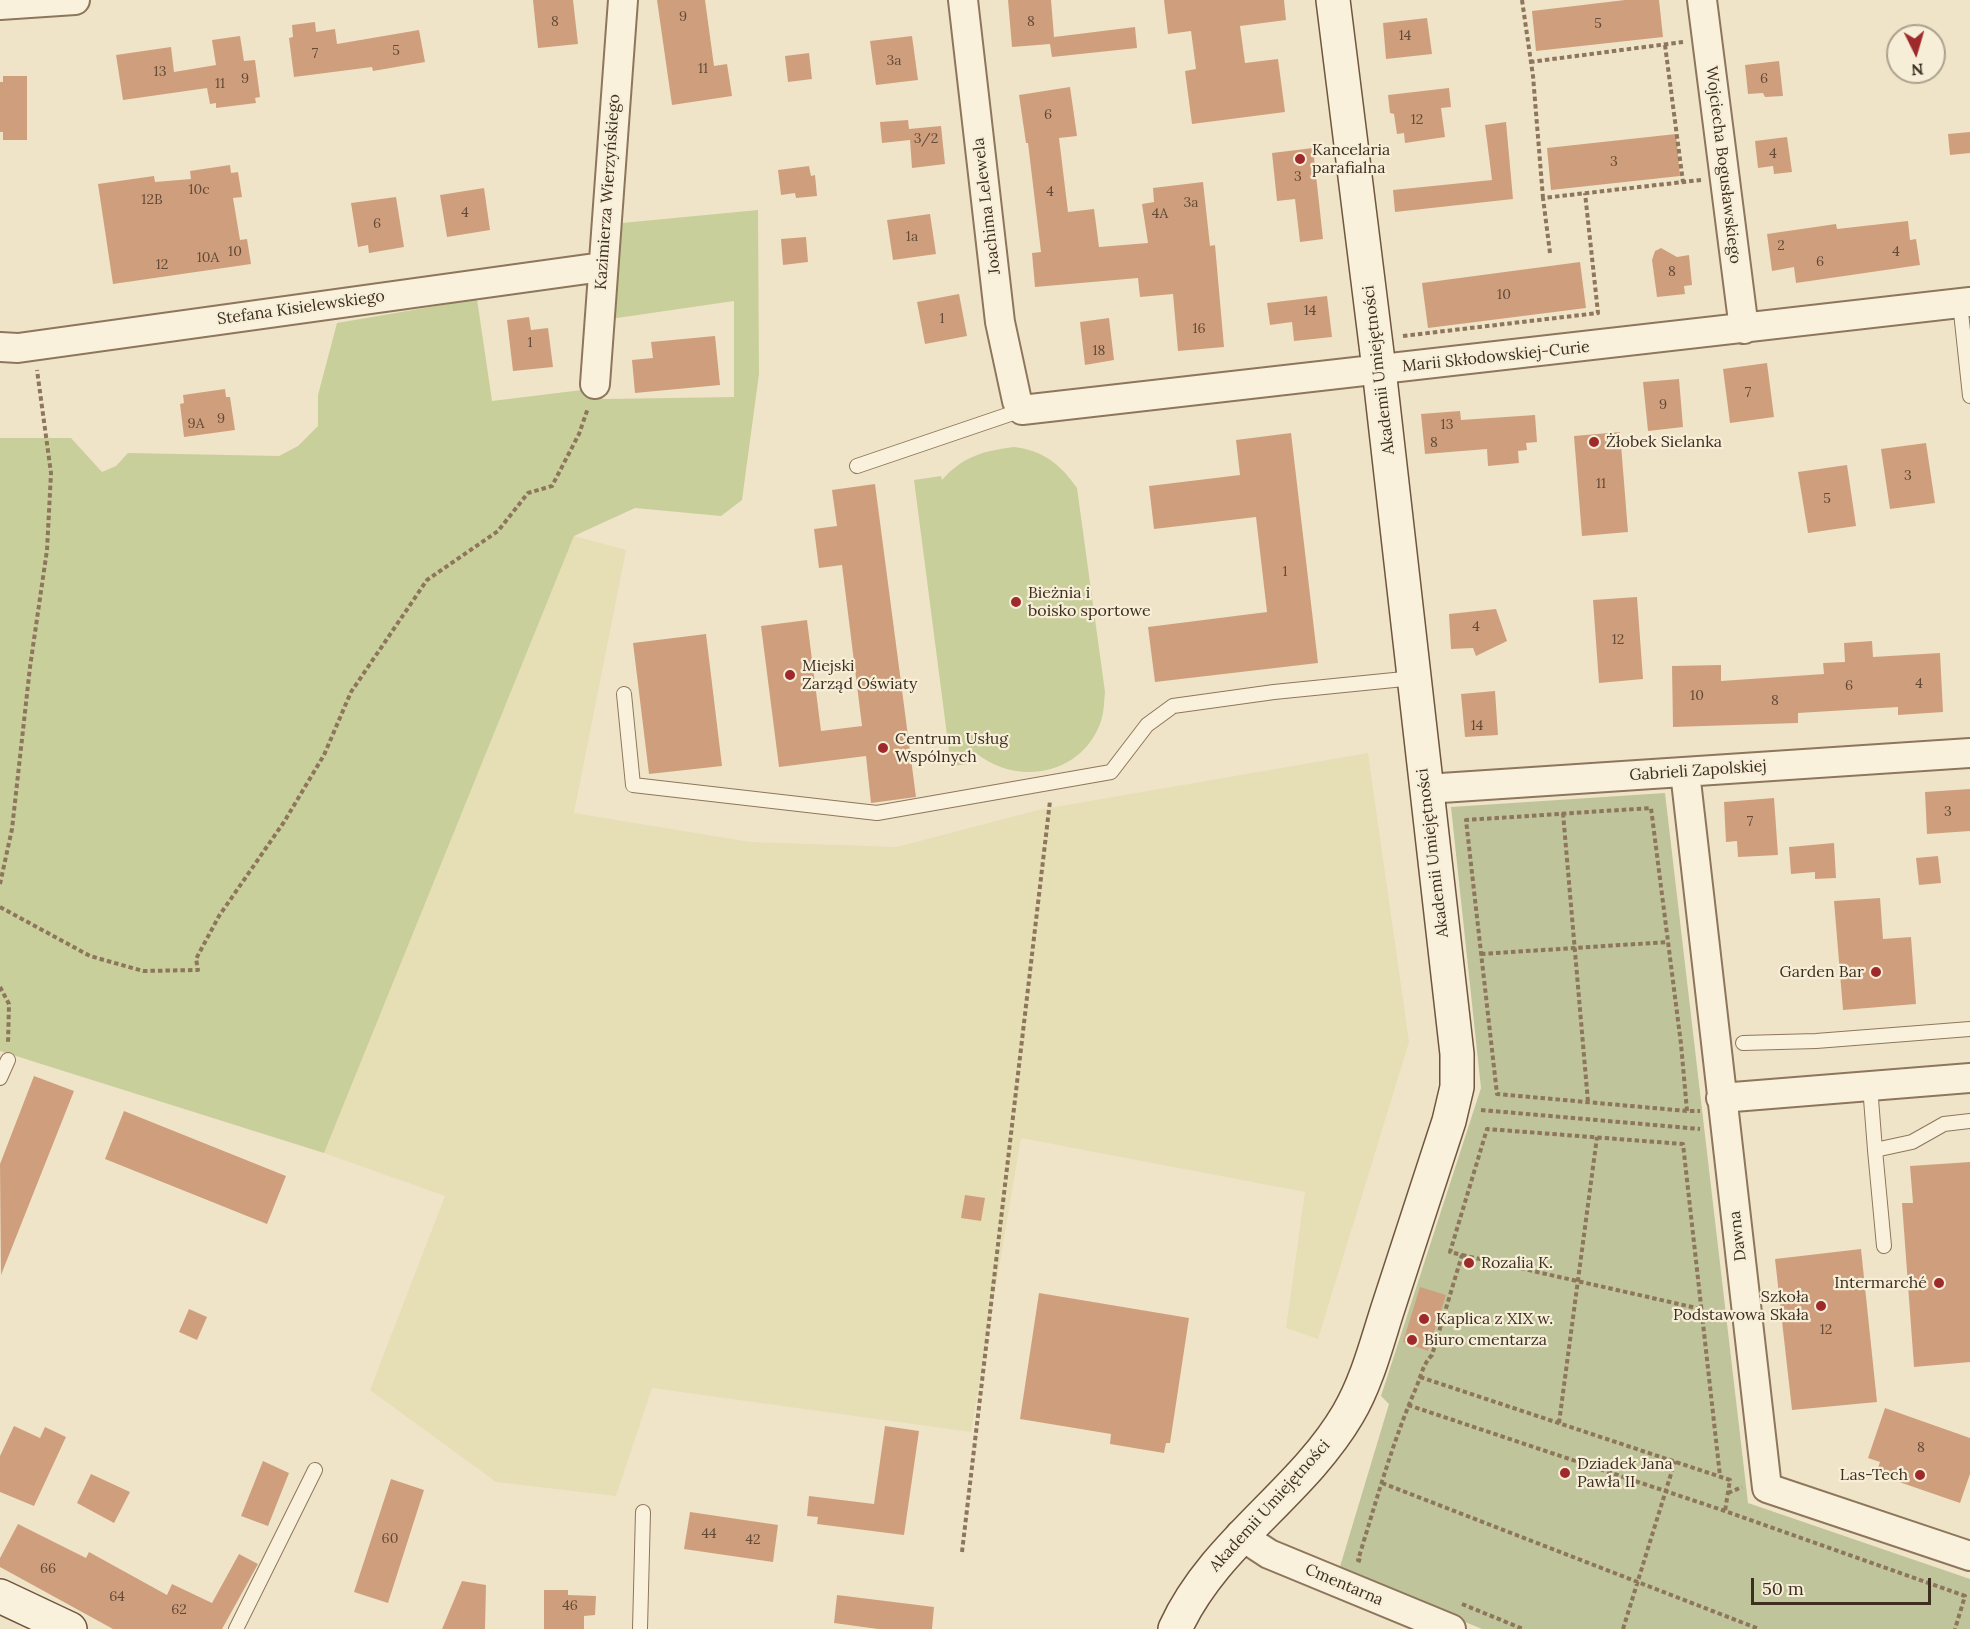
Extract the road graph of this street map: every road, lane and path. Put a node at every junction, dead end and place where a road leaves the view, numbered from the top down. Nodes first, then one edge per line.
1 (75, 0) edge
2 (623, 0) edge
3 (963, 0) edge
4 (1333, 0) edge
5 (1522, 0) edge
6 (1702, 0) edge
7 (0, 5) edge
8 (1684, 42) dead end
9 (1665, 45) junction
10 (1530, 62) junction
11 (1702, 180) dead end
12 (1683, 182) junction
13 (1585, 193) junction
14 (1543, 198) junction
15 (1550, 253) dead end
16 (602, 267) junction
17 (1965, 302) edge
18 (1744, 329) junction
19 (1392, 337) dead end
20 (34, 346) junction
21 (0, 347) edge
22 (1379, 369) junction
23 (595, 384) joint
24 (1970, 396) edge
25 (1022, 410) junction
26 (857, 466) dead end
27 (1414, 678) junction
28 (624, 694) dead end
29 (1970, 753) edge
30 (1685, 772) junction
31 (1052, 782) junction
32 (1426, 789) junction
33 (1563, 813) junction
34 (0, 884) edge
35 (0, 907) edge
36 (1668, 942) junction
37 (1574, 948) junction
38 (1481, 954) junction
39 (0, 987) edge
40 (1970, 1029) edge
41 (1743, 1043) dead end
42 (8, 1060) joint
43 (0, 1078) edge
44 (1970, 1078) edge
45 (1870, 1086) junction
46 (1588, 1102) junction
47 (1714, 1104) junction
48 (1481, 1110) dead end
49 (1686, 1112) junction
50 (1970, 1121) edge
51 (1704, 1129) dead end
52 (1597, 1137) junction
53 (1875, 1150) junction
54 (1884, 1246) dead end
55 (1462, 1255) junction
56 (1578, 1281) junction
57 (1701, 1309) junction
58 (1420, 1377) junction
59 (1408, 1405) junction
60 (1559, 1423) junction
61 (1675, 1461) junction
62 (315, 1470) dead end
63 (1720, 1476) junction
64 (1382, 1482) junction
65 (1666, 1492) junction
66 (1725, 1511) junction
67 (643, 1512) dead end
68 (1240, 1535) junction
69 (962, 1552) dead end
70 (1970, 1556) edge
71 (1369, 1564) dead end
72 (1638, 1582) junction
73 (0, 1596) edge
74 (1457, 1601) dead end
75 (70, 1629) edge
76 (236, 1629) edge
77 (640, 1629) edge
78 (1175, 1629) edge
79 (1451, 1629) edge
80 (1522, 1629) edge
81 (1623, 1629) edge
82 (1760, 1629) edge
83 (1955, 1629) edge

1 - 7 street
2 - 16 street, Kazimierza Wierzyńskiego
3 - 25 street, Joachima Lelewela
4 - 22 street, Akademii Umiejętności
5 - 10 path
6 - 18 street, Wojciecha Bogusławskiego
8 - 9 path
9 - 10 path
9 - 12 path
10 - 14 path
11 - 12 path
12 - 13 path
13 - 14 path
13 - 19 path
14 - 15 path
16 - 20 street, Stefana Kisielewskiego
16 - 23 street, Kazimierza Wierzyńskiego
17 - 18 street, Marii Skłodowskiej-Curie
17 - 24 lane
18 - 22 street, Marii Skłodowskiej-Curie
20 - 21 street, Stefana Kisielewskiego
20 - 34 path
22 - 25 street, Marii Skłodowskiej-Curie
22 - 27 street, Akademii Umiejętności
23 - 35 path
25 - 26 lane
27 - 31 lane
27 - 32 street, Akademii Umiejętności
28 - 31 lane
29 - 30 street, Gabrieli Zapolskiej
30 - 32 street, Gabrieli Zapolskiej
30 - 47 street, Dawna
31 - 69 path
32 - 68 street, Akademii Umiejętności
33 - 36 path
33 - 37 path
33 - 38 path
36 - 37 path
36 - 49 path
37 - 38 path
37 - 46 path
38 - 46 path
39 - 42 path
40 - 41 lane
42 - 43 lane
44 - 45 street
45 - 47 street
45 - 53 lane
46 - 49 path
47 - 49 path
47 - 70 street, Dawna
48 - 51 path
50 - 53 lane
52 - 55 path
52 - 56 path
52 - 57 path
53 - 54 lane
55 - 56 path
55 - 58 path
56 - 57 path
56 - 60 path
57 - 63 path
58 - 59 path
58 - 60 path
59 - 64 path
59 - 65 path
60 - 61 path
61 - 63 path
61 - 65 path
62 - 76 lane
63 - 66 path
64 - 71 path
64 - 72 path
65 - 66 path
65 - 72 path
66 - 83 path
67 - 77 lane
68 - 78 street, Akademii Umiejętności
68 - 79 street, Cmentarna
72 - 81 path
72 - 82 path
73 - 75 street
74 - 80 path

